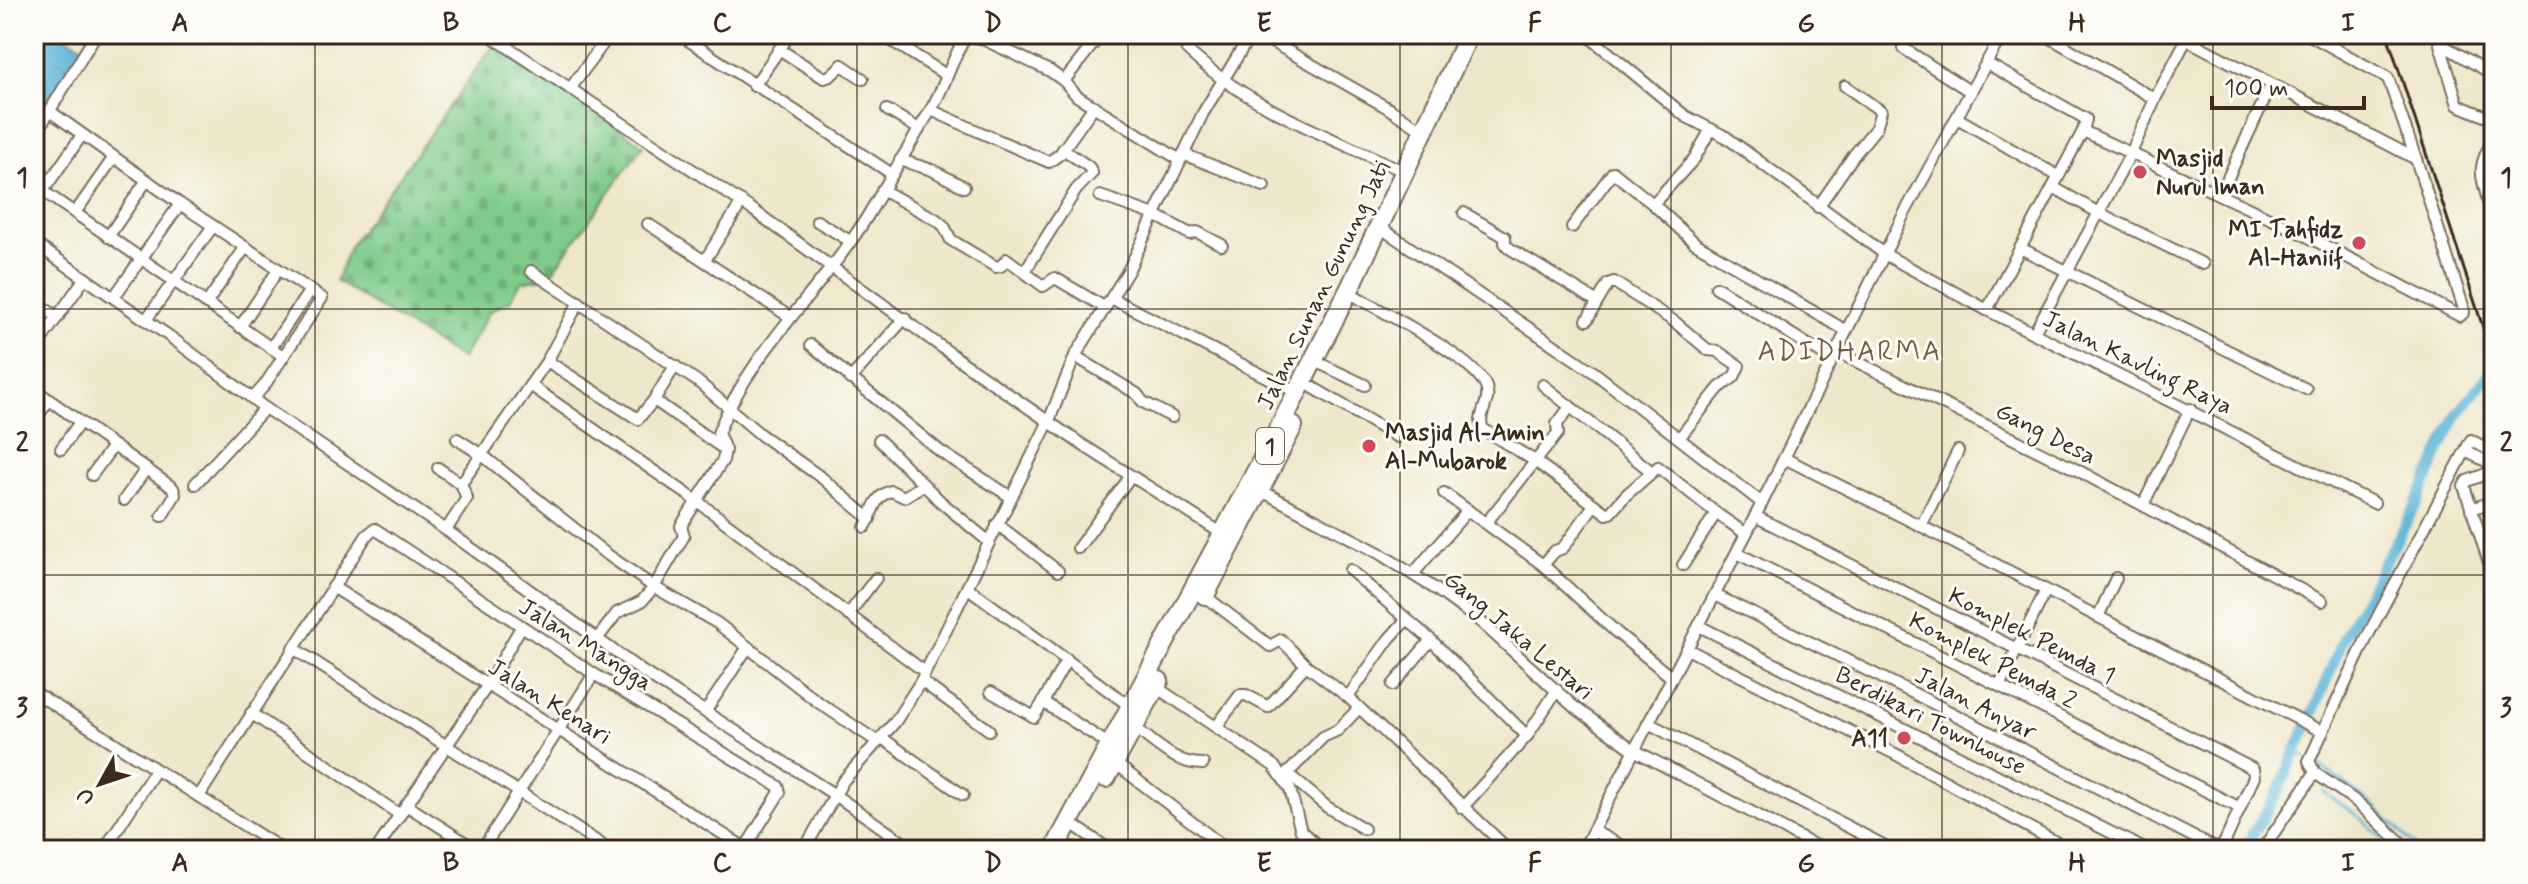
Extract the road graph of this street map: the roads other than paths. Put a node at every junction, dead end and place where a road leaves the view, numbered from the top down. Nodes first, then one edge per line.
1 (96, 34) edge
2 (488, 34) edge
3 (610, 34) edge
4 (679, 34) edge
5 (790, 34) edge
6 (881, 34) edge
7 (969, 34) edge
8 (1101, 34) edge
9 (1251, 34) edge
10 (1258, 34) edge
11 (1469, 34) edge
12 (1481, 34) edge
13 (1586, 34) edge
14 (1980, 34) edge
15 (2044, 34) edge
16 (2308, 34) edge
17 (2184, 37) edge
18 (1999, 39) edge
19 (2439, 39) edge
20 (1903, 48) dead end
21 (779, 49) junction
22 (1187, 50) dead end
23 (1986, 63) junction
24 (946, 75) junction
25 (2494, 75) edge
26 (863, 79) dead end
27 (1223, 79) junction
28 (1064, 81) junction
29 (2271, 85) junction
30 (754, 86) junction
31 (1845, 86) dead end
32 (570, 89) junction
33 (1971, 92) junction
34 (2155, 99) junction
35 (1094, 106) junction
36 (887, 110) dead end
37 (931, 110) junction
38 (51, 112) junction
39 (1957, 118) junction
40 (2494, 120) edge
41 (919, 129) junction
42 (1711, 129) junction
43 (1423, 131) junction
44 (2083, 131) junction
45 (82, 135) junction
46 (34, 137) edge
47 (2494, 138) edge
48 (1063, 149) junction
49 (2131, 153) junction
50 (114, 157) junction
51 (1182, 157) junction
52 (2483, 157) junction
53 (2416, 159) junction
54 (900, 160) junction
55 (2494, 163) edge
56 (1405, 172) junction
57 (892, 174) junction
58 (2058, 176) junction
59 (147, 180) junction
60 (1264, 186) dead end
61 (964, 187) dead end
62 (2053, 187) junction
63 (38, 188) edge
64 (882, 190) junction
65 (2220, 195) junction
66 (1100, 196) dead end
67 (742, 202) junction
68 (180, 204) junction
69 (1653, 204) junction
70 (1818, 207) junction
71 (2491, 207) edge
72 (75, 213) junction
73 (1464, 213) dead end
74 (2099, 213) junction
75 (1155, 215) junction
76 (817, 221) dead end
77 (2494, 221) edge
78 (648, 224) dead end
79 (213, 226) junction
80 (1572, 227) dead end
81 (1383, 229) junction
82 (108, 237) junction
83 (850, 241) junction
84 (34, 243) edge
85 (1222, 245) dead end
86 (245, 248) junction
87 (2020, 248) junction
88 (1886, 255) junction
89 (140, 259) junction
90 (705, 260) junction
91 (2203, 264) dead end
92 (832, 265) junction
93 (278, 270) junction
94 (531, 271) dead end
95 (1025, 271) junction
96 (2069, 271) junction
97 (85, 278) junction
98 (174, 283) junction
99 (1716, 287) dead end
100 (310, 290) junction
101 (1356, 291) junction
102 (114, 297) junction
103 (1596, 301) junction
104 (579, 302) junction
105 (1107, 302) junction
106 (206, 304) junction
107 (35, 306) edge
108 (1987, 310) junction
109 (58, 317) junction
110 (790, 317) junction
111 (1341, 317) junction
112 (905, 318) junction
113 (146, 320) junction
114 (1587, 320) dead end
115 (240, 327) junction
116 (1845, 330) junction
117 (2034, 333) junction
118 (811, 345) dead end
119 (271, 348) junction
120 (34, 350) edge
121 (283, 356) junction
122 (1075, 356) junction
123 (1834, 356) junction
124 (547, 361) junction
125 (1323, 365) junction
126 (675, 366) junction
127 (850, 379) junction
128 (530, 385) junction
129 (1365, 385) dead end
130 (1543, 385) dead end
131 (34, 389) edge
132 (1304, 389) junction
133 (2306, 389) dead end
134 (253, 398) junction
135 (49, 400) junction
136 (654, 400) junction
137 (1570, 407) junction
138 (265, 408) junction
139 (730, 409) junction
140 (2190, 409) junction
141 (1172, 417) dead end
142 (34, 421) edge
143 (80, 422) junction
144 (1048, 422) junction
145 (1397, 437) dead end
146 (1680, 437) junction
147 (457, 439) dead end
148 (879, 440) dead end
149 (2468, 445) junction
150 (113, 446) junction
151 (61, 449) dead end
152 (725, 450) junction
153 (1958, 451) dead end
154 (482, 455) junction
155 (2494, 456) edge
156 (1784, 458) junction
157 (1535, 461) junction
158 (2494, 465) edge
159 (438, 468) dead end
160 (146, 469) junction
161 (2494, 471) edge
162 (1652, 472) junction
163 (92, 475) dead end
164 (1130, 477) junction
165 (195, 484) dead end
166 (461, 484) junction
167 (923, 485) junction
168 (1255, 487) junction
169 (1444, 493) dead end
170 (1011, 497) junction
171 (124, 500) dead end
172 (697, 501) junction
173 (2494, 501) edge
174 (1762, 503) junction
175 (2374, 503) dead end
176 (1594, 505) junction
177 (2143, 505) junction
178 (2471, 509) junction
179 (1468, 510) junction
180 (1716, 513) junction
181 (162, 516) dead end
182 (1755, 516) junction
183 (1486, 523) junction
184 (997, 524) junction
185 (1921, 526) junction
186 (446, 530) junction
187 (1233, 530) junction
188 (1746, 534) junction
189 (988, 541) junction
190 (1078, 548) dead end
191 (1737, 553) junction
192 (1543, 565) junction
193 (1683, 565) dead end
194 (1350, 570) dead end
195 (1058, 571) dead end
196 (1413, 574) junction
197 (876, 578) dead end
198 (2116, 578) dead end
199 (2494, 578) edge
200 (333, 587) junction
201 (654, 587) junction
202 (968, 588) junction
203 (2046, 590) junction
204 (1715, 595) junction
205 (1205, 596) junction
206 (2322, 601) dead end
207 (848, 615) junction
208 (2098, 617) junction
209 (1406, 620) junction
210 (1699, 626) junction
211 (521, 627) junction
212 (597, 639) junction
213 (1174, 639) junction
214 (1431, 640) junction
215 (748, 647) junction
216 (293, 648) junction
217 (1687, 649) junction
218 (2016, 650) junction
219 (1067, 659) junction
220 (1306, 665) junction
221 (594, 674) junction
222 (923, 676) junction
223 (1671, 677) junction
224 (1393, 685) dead end
225 (487, 686) junction
226 (1999, 686) junction
227 (1557, 690) junction
228 (34, 692) edge
229 (991, 692) dead end
230 (1348, 697) junction
231 (1043, 702) junction
232 (1140, 705) junction
233 (1359, 708) junction
234 (705, 712) junction
235 (251, 713) junction
236 (1648, 723) junction
237 (1216, 727) junction
238 (559, 729) junction
239 (989, 730) dead end
240 (2323, 732) junction
241 (1527, 736) junction
242 (880, 740) junction
243 (446, 747) junction
244 (1634, 750) junction
245 (1108, 762) junction
246 (1203, 764) dead end
247 (155, 771) junction
248 (2315, 773) junction
249 (1285, 775) junction
250 (519, 793) junction
251 (835, 795) junction
252 (963, 795) dead end
253 (199, 796) junction
254 (2236, 806) junction
255 (1462, 808) junction
256 (403, 810) junction
257 (1078, 828) junction
258 (1364, 829) dead end
259 (1593, 831) junction
260 (1308, 838) junction
261 (1883, 845) dead end
262 (745, 849) edge
263 (2218, 849) edge
264 (104, 850) edge
265 (283, 850) edge
266 (376, 850) edge
267 (480, 850) edge
268 (610, 850) edge
269 (804, 850) edge
270 (914, 850) edge
271 (1054, 850) edge
272 (1066, 850) edge
273 (1110, 850) edge
274 (1228, 850) edge
275 (1298, 850) edge
276 (1323, 850) edge
277 (1509, 850) edge
278 (1583, 850) edge
279 (1630, 850) edge
280 (1823, 850) edge
281 (2070, 850) edge
282 (2146, 850) edge
283 (2262, 850) edge
284 (2409, 850) edge

1 - 38 street
2 - 32 street
3 - 32 street
4 - 30 street
5 - 21 street
6 - 24 street
7 - 24 street
7 - 28 street
8 - 28 street
9 - 27 street
10 - 43 street
11 - 43 highway, Jalan Sunan Gunung Jati / 1
12 - 81 highway, 1
13 - 42 street, Jalan Kavling Raya
14 - 18 street
15 - 34 street
16 - 53 street
17 - 29 street
17 - 34 street
18 - 23 street
19 - 25 street
19 - 40 street
20 - 33 street
21 - 26 street
21 - 30 street
22 - 27 street
23 - 33 street
23 - 44 street
24 - 37 street
27 - 51 street
27 - 56 street
28 - 35 street
29 - 53 street
29 - 65 street
30 - 57 street
31 - 70 street
32 - 67 street
33 - 39 street
34 - 49 street
35 - 48 street
35 - 51 street
36 - 41 street
37 - 41 street
37 - 48 street
38 - 45 street
38 - 46 street
39 - 58 street
39 - 88 street
41 - 54 street
42 - 69 street
42 - 70 street, Jalan Kavling Raya
43 - 56 highway, Jalan Sunan Gunung Jati / 1
44 - 49 street
44 - 58 street
45 - 50 street
45 - 63 street
47 - 52 street
48 - 95 street
49 - 65 street
49 - 74 street
50 - 59 street
50 - 72 street
51 - 60 street
51 - 75 street
52 - 55 street
52 - 71 street
53 - 65 street
54 - 57 street
54 - 61 street
56 - 81 highway, Jalan Sunan Gunung Jati / 1
57 - 64 street
58 - 62 street
59 - 68 street
59 - 82 street
62 - 74 street
62 - 87 street
63 - 72 street
64 - 83 street
64 - 95 street
66 - 75 street
67 - 90 street
67 - 92 street
68 - 79 street
68 - 89 street
69 - 80 street
69 - 116 street
70 - 88 street, Jalan Kavling Raya
71 - 77 street
72 - 82 street
73 - 103 street
74 - 91 street
74 - 96 street
75 - 85 street
75 - 105 street
76 - 83 street
78 - 90 street
79 - 86 street
79 - 98 street
81 - 101 highway, 1
81 - 146 street
82 - 89 street
83 - 92 street
84 - 97 street
86 - 93 street
86 - 106 street
87 - 96 street
87 - 108 street
88 - 108 street, Jalan Kavling Raya
88 - 116 street
89 - 98 street
89 - 102 street
90 - 110 street
92 - 110 street
92 - 112 street
93 - 100 street
93 - 115 street
94 - 104 street
95 - 105 street
96 - 117 street
96 - 133 street
97 - 102 street
97 - 109 street
98 - 106 street
98 - 113 street
99 - 123 street, Gang Desa
100 - 119 street
100 - 121 street
101 - 111 highway, 1
101 - 157 street
102 - 113 street
103 - 114 street
103 - 146 street
104 - 124 street
104 - 126 street
105 - 122 street
105 - 132 street
106 - 115 street
107 - 109 street
108 - 117 street, Jalan Kavling Raya
109 - 120 street
110 - 139 street
111 - 125 highway, 1
111 - 132 highway, Jalan Sunan Gunung Jati / 1
112 - 127 street
112 - 144 street
113 - 134 street
115 - 119 street
116 - 123 street
117 - 140 street, Jalan Kavling Raya
118 - 127 street
119 - 121 street
121 - 134 street
122 - 141 street
122 - 144 street
123 - 156 street
123 - 177 street, Gang Desa
124 - 128 street
124 - 136 street
125 - 129 street
125 - 132 highway, 1
126 - 136 street
126 - 139 street
127 - 170 street
128 - 154 street
128 - 172 street
130 - 137 street
131 - 135 street
132 - 145 street
132 - 168 highway, 1
134 - 138 street
135 - 142 street
135 - 143 street
136 - 152 street
137 - 157 street
137 - 162 street
138 - 165 street
138 - 186 street
139 - 152 street
139 - 167 street
140 - 175 street, Jalan Kavling Raya
140 - 177 street
143 - 150 street
143 - 151 street
144 - 164 street
144 - 170 street
146 - 174 street
147 - 154 street
148 - 167 street
149 - 155 street
149 - 158 street
149 - 240 street
150 - 160 street
150 - 163 street
152 - 172 street
153 - 185 street
154 - 166 street
154 - 201 street
156 - 174 street
156 - 185 street
157 - 176 street
157 - 183 street
159 - 166 street
160 - 171 street
160 - 181 street
161 - 178 street
162 - 176 street
162 - 180 street
164 - 187 street
164 - 190 street
166 - 186 street
167 - 189 street
168 - 187 highway, 1
168 - 196 street, Gang Jaka Lestari
169 - 179 street
170 - 184 street
172 - 201 street
172 - 207 street
173 - 178 street
174 - 182 street
176 - 192 street
177 - 206 street, Gang Desa
178 - 199 street
179 - 183 street
179 - 196 street
180 - 188 street
180 - 193 street
182 - 188 street
182 - 218 street, Komplek Pemda 1
183 - 192 street
184 - 189 street
184 - 195 street
185 - 203 street
186 - 212 street
187 - 205 highway, 1
187 - 213 highway, 1
188 - 191 street
189 - 202 street
191 - 204 street
191 - 226 street, Komplek Pemda 2
192 - 223 street
194 - 209 street
196 - 227 street, Gang Jaka Lestari
197 - 207 street
198 - 208 street
200 - 211 street, Jalan Mangga
200 - 216 street
200 - 225 street, Jalan Kenari
201 - 212 street
201 - 215 street
202 - 219 street
202 - 222 street
203 - 208 street
203 - 218 street
204 - 210 street
204 - 263 street, Jalan Anyar
205 - 213 highway, 1
205 - 220 street
207 - 222 street
208 - 240 street
209 - 214 street
209 - 230 street
210 - 217 street
210 - 282 street, Berdikari Townhouse
211 - 221 street, Jalan Mangga
211 - 225 street
212 - 234 street
213 - 232 highway, 1
214 - 224 street
214 - 241 street
215 - 234 street
215 - 242 street
216 - 235 street
216 - 243 street
217 - 223 street
217 - 281 street
218 - 226 street
218 - 254 street, Komplek Pemda 1
219 - 231 street
219 - 232 street
220 - 230 street
220 - 237 street
221 - 238 street
221 - 262 street, Jalan Mangga
222 - 239 street
222 - 242 street
223 - 236 street
225 - 238 street, Jalan Kenari
225 - 243 street
226 - 254 street, Komplek Pemda 2
227 - 241 street
227 - 244 street, Gang Jaka Lestari
228 - 247 street
229 - 231 street
230 - 233 street
231 - 245 street
232 - 237 street
232 - 245 highway, 1
232 - 246 street
233 - 249 street
233 - 255 street
234 - 251 street
235 - 253 street
235 - 256 street
236 - 244 street
236 - 261 street
237 - 249 street
238 - 250 street
238 - 262 street, Jalan Kenari
240 - 248 street
241 - 255 street
242 - 251 street
242 - 252 street
243 - 250 street
243 - 256 street
244 - 259 street
244 - 280 street, Gang Jaka Lestari
245 - 257 highway, 1
245 - 271 highway, 1
245 - 274 street
247 - 253 street
247 - 264 street
248 - 283 street
248 - 284 street
249 - 258 street
249 - 260 street
250 - 267 street
250 - 268 street
251 - 269 street
251 - 270 street
253 - 265 street
254 - 263 street
255 - 277 street
256 - 266 street
256 - 267 street
257 - 272 highway, 1
257 - 273 street
259 - 278 street
259 - 279 street
260 - 275 street
260 - 276 street

